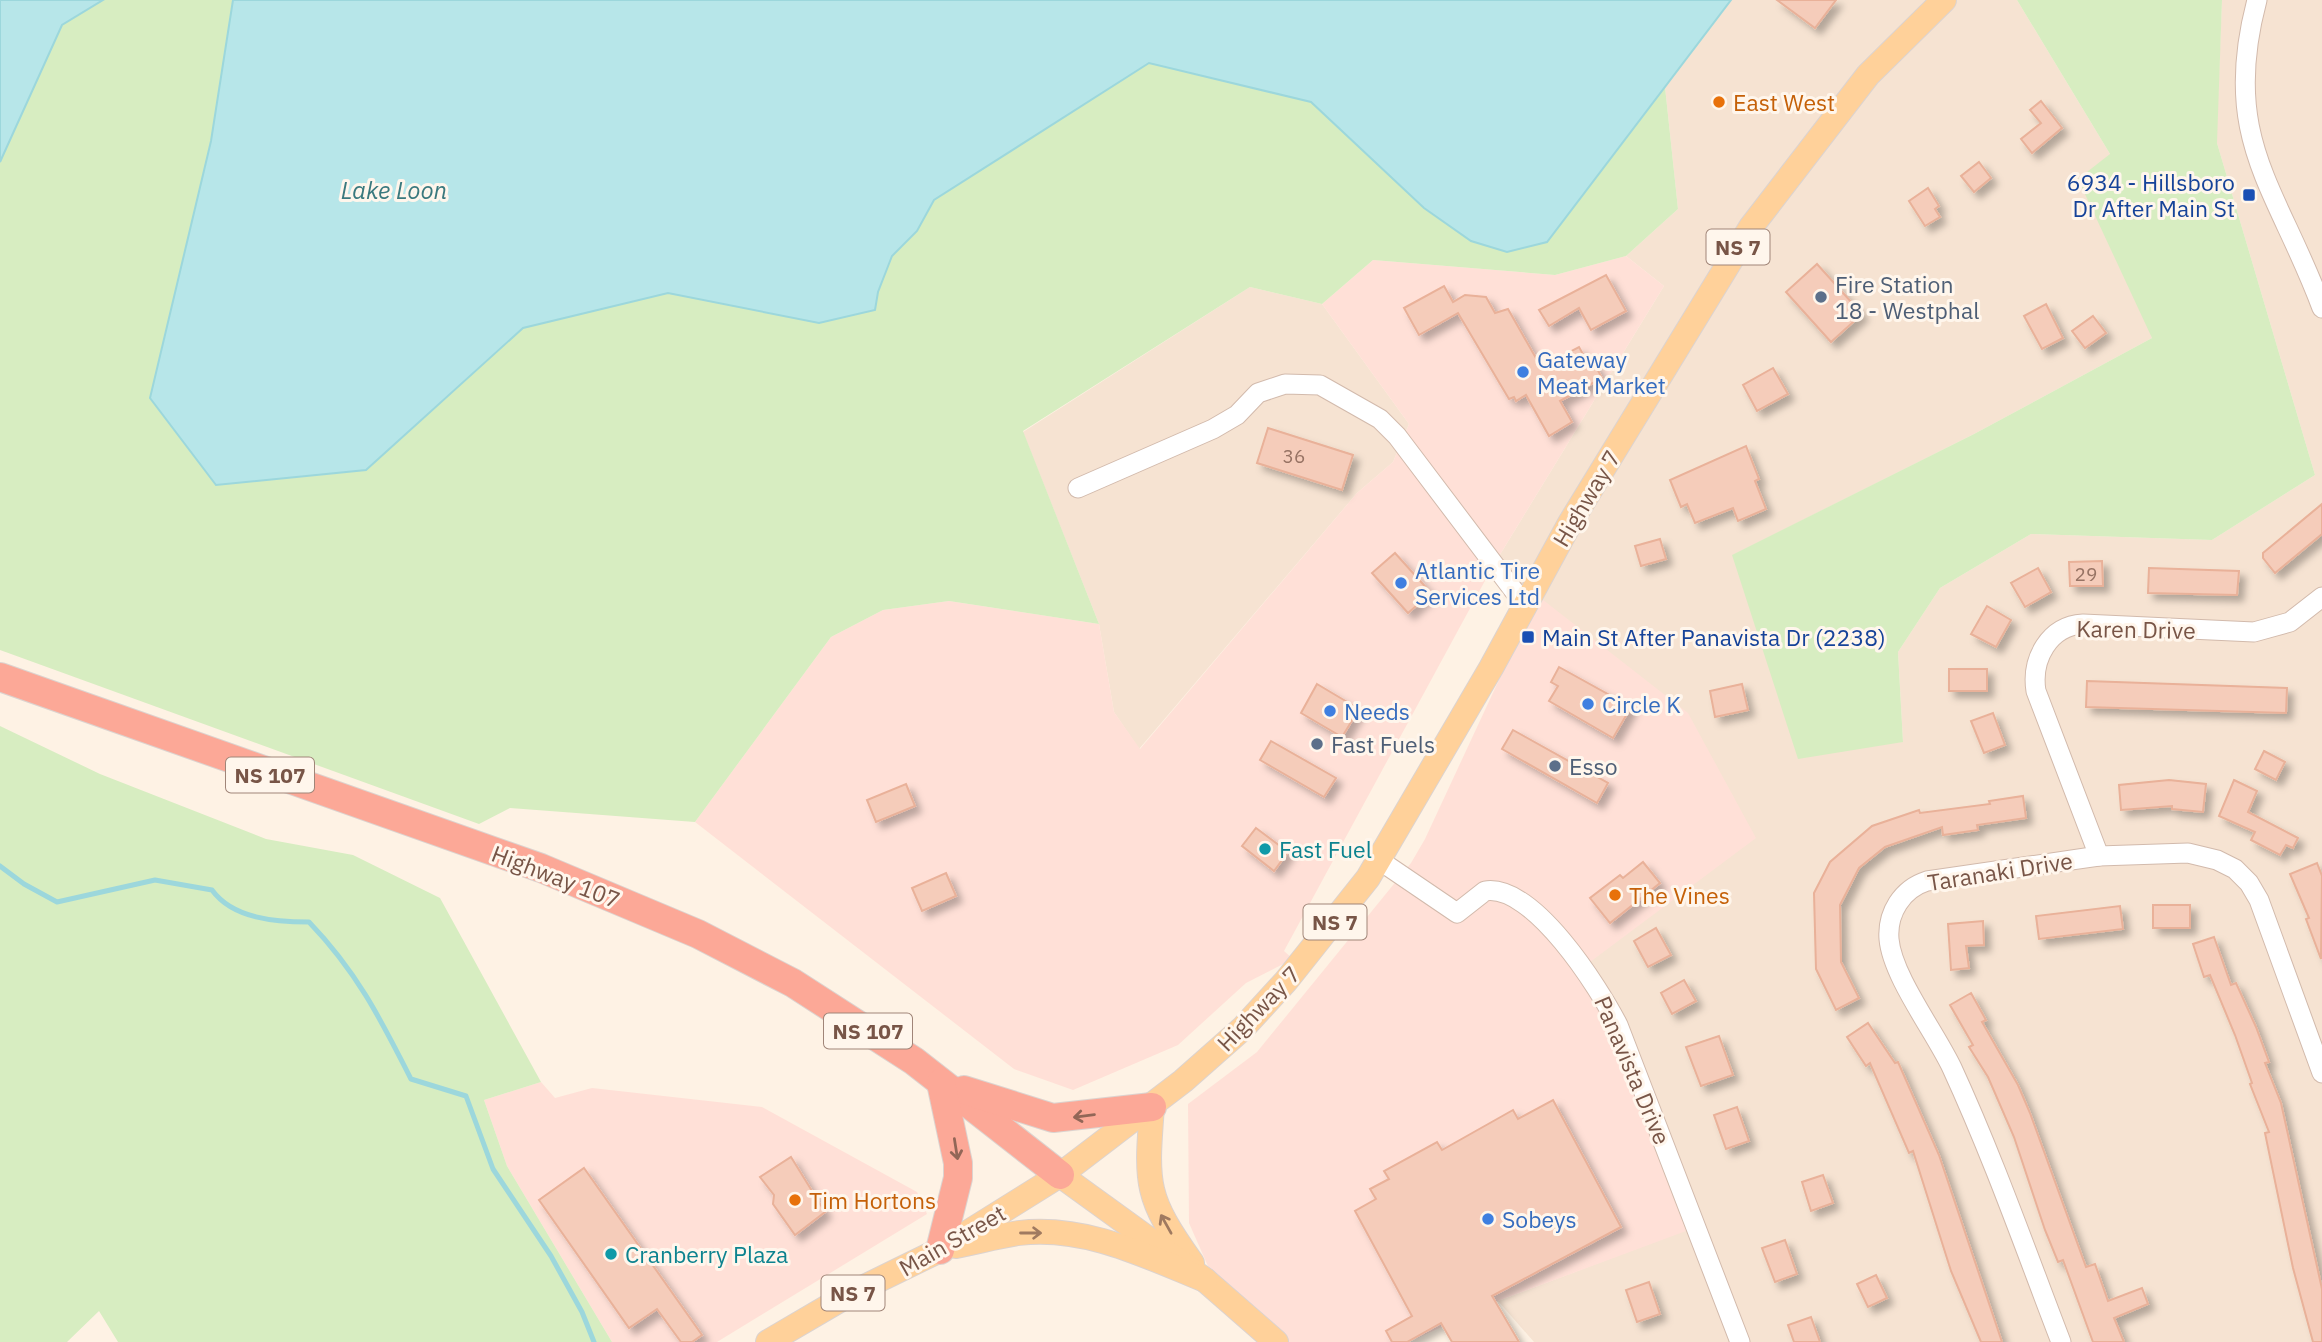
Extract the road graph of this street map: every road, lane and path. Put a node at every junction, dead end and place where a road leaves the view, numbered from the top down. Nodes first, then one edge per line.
1 (1944, 0) edge
2 (2257, 0) edge
3 (2318, 281) edge
4 (2322, 308) edge
5 (1078, 488) dead end
6 (2322, 597) edge
7 (1524, 604) junction
8 (0, 677) edge
9 (2099, 856) junction
10 (1379, 860) junction
11 (2322, 1073) edge
12 (942, 1083) junction
13 (1152, 1107) junction
14 (1060, 1175) junction
15 (940, 1250) junction
16 (1205, 1280) junction
17 (768, 1342) edge
18 (1276, 1342) edge
19 (1740, 1342) edge
20 (2061, 1342) edge

1 - 7 main road, Highway 7 / NS 7
2 - 3 street
3 - 4 street
5 - 7 street
6 - 9 street, Karen Drive
7 - 10 main road, Highway 7 / NS 7
8 - 12 highway, Highway 107 / NS 107
9 - 11 street, Taranaki Drive
9 - 20 street, Taranaki Drive
10 - 13 main road, Highway 7 / NS 7
10 - 19 street, Panavista Drive
13 -> 12 highway
12 - 14 highway, Highway 107 / NS 107
12 -> 15 highway
13 - 14 main road, Highway 7 / NS 7
16 -> 13 main road
14 - 15 main road, Main Street / NS 7
14 - 16 main road
15 -> 16 main road
15 - 17 main road, Main Street / NS 7
16 - 18 main road

